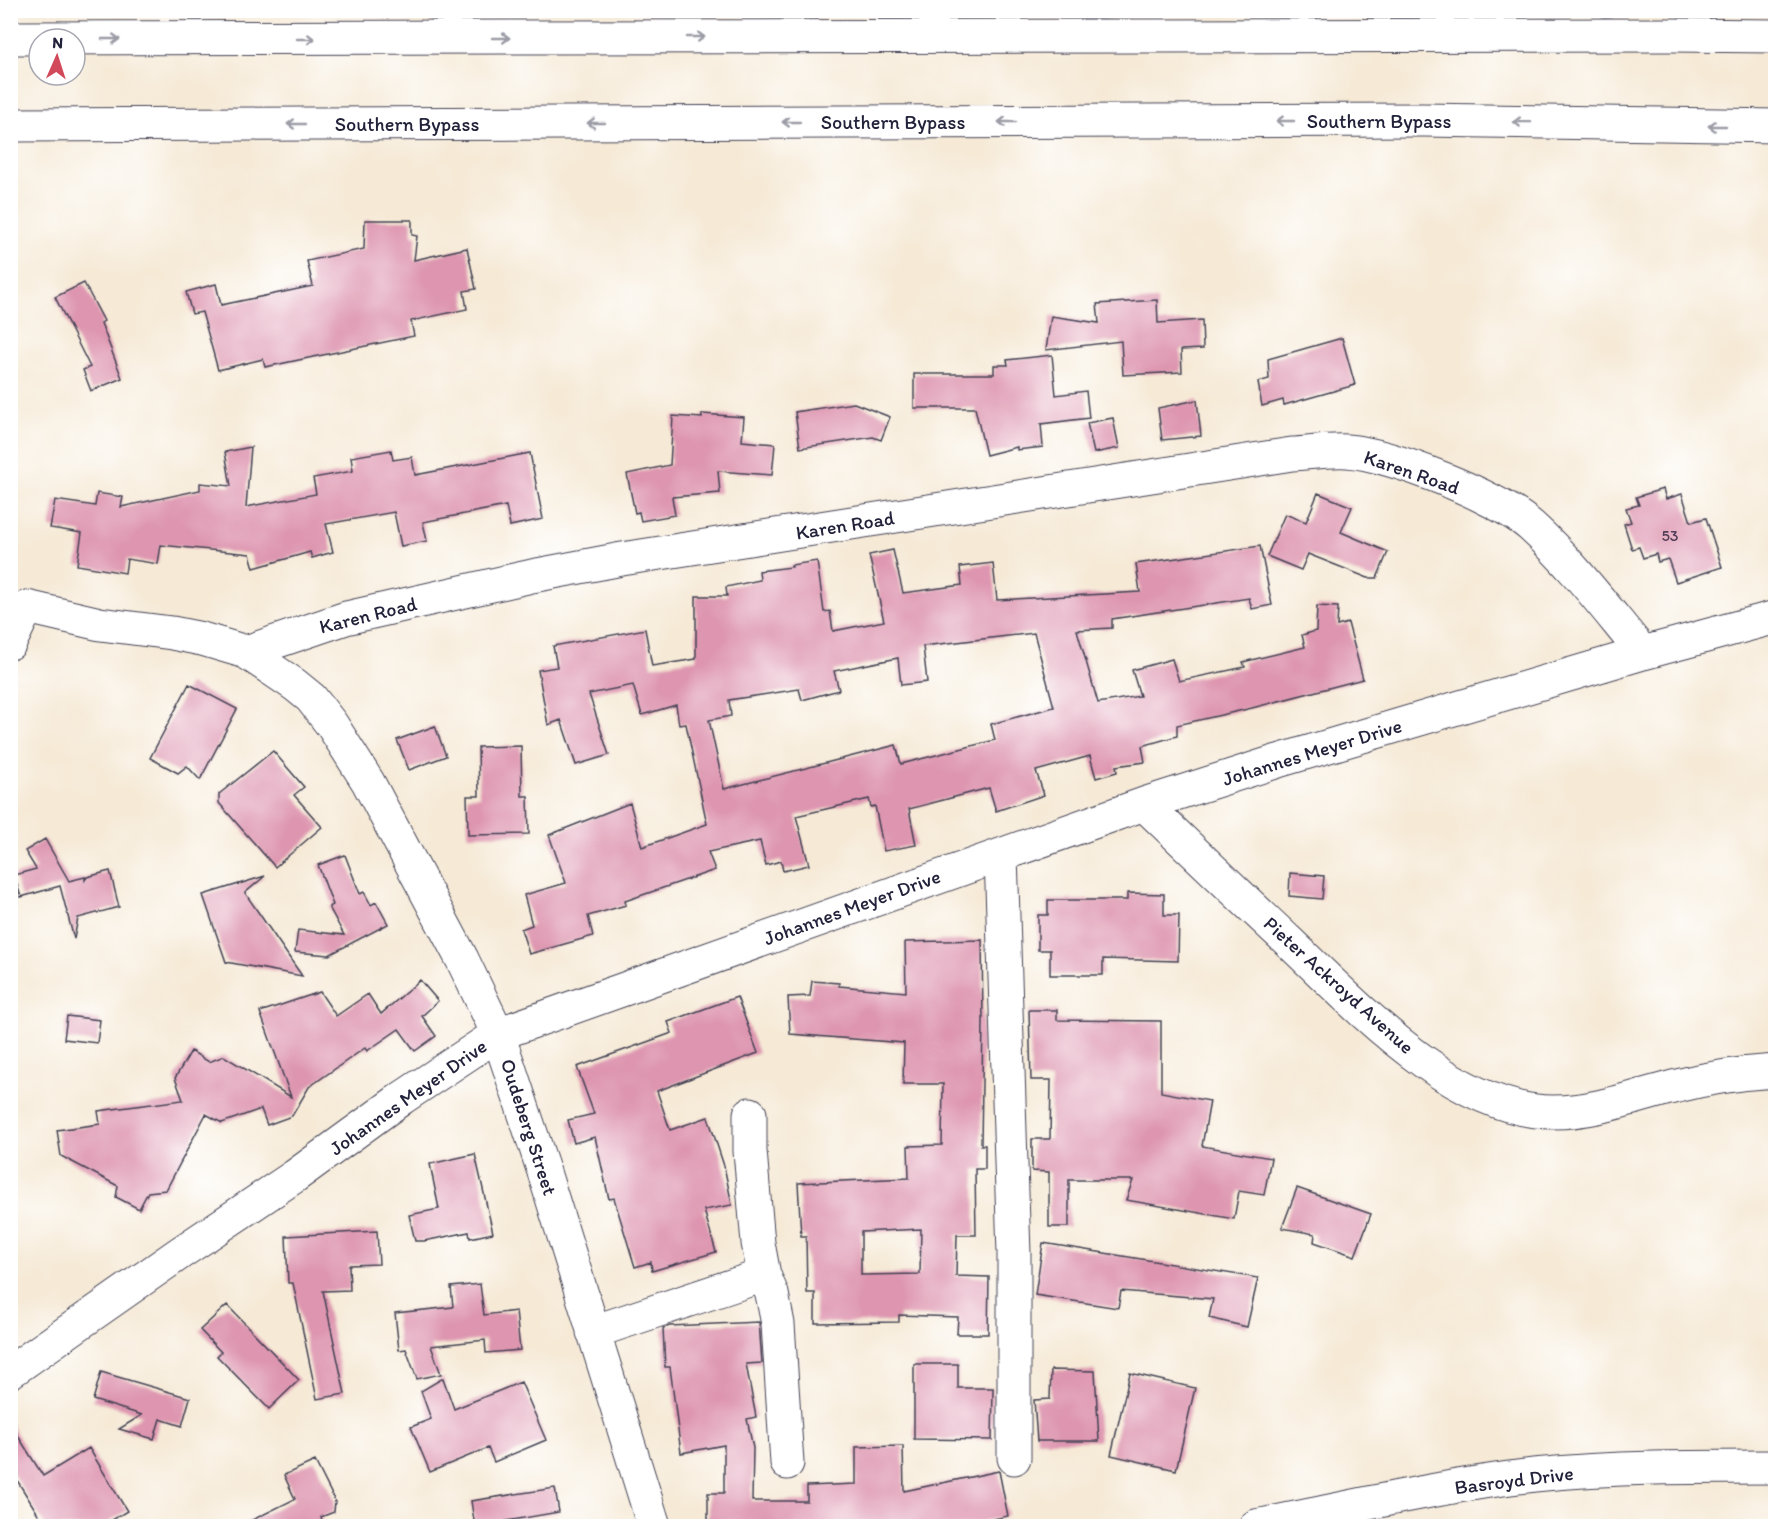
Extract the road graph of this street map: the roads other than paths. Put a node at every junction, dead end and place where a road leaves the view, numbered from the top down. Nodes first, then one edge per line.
1 (1776, 36) edge
2 (10, 38) edge
3 (10, 125) edge
4 (1776, 126) edge
5 (19, 604) edge
6 (1776, 617) edge
7 (10, 643) edge
8 (246, 652) junction
9 (1643, 652) junction
10 (1144, 804) junction
11 (1000, 855) junction
12 (498, 1034) junction
13 (1776, 1071) edge
14 (750, 1114) dead end
15 (764, 1275) junction
16 (593, 1332) junction
17 (10, 1372) edge
18 (1014, 1458) dead end
19 (787, 1463) dead end
20 (1776, 1467) edge
21 (654, 1527) edge
22 (1256, 1527) edge

2 -> 1 main road
4 -> 3 main road, Southern Bypass
5 - 7 main road
5 - 8 main road
6 - 9 main road, Johannes Meyer Drive
8 - 9 main road, Karen Road
8 - 12 main road, Oudeberg Street
9 - 10 main road, Johannes Meyer Drive
10 - 11 main road, Johannes Meyer Drive
10 - 13 main road, Pieter Ackroyd Avenue
11 - 12 main road, Johannes Meyer Drive
11 - 18 main road
12 - 16 main road, Oudeberg Street
12 - 17 main road, Johannes Meyer Drive
14 - 15 main road
15 - 16 main road
15 - 19 main road
16 - 21 main road, Oudeberg Street
20 - 22 main road, Basroyd Drive

